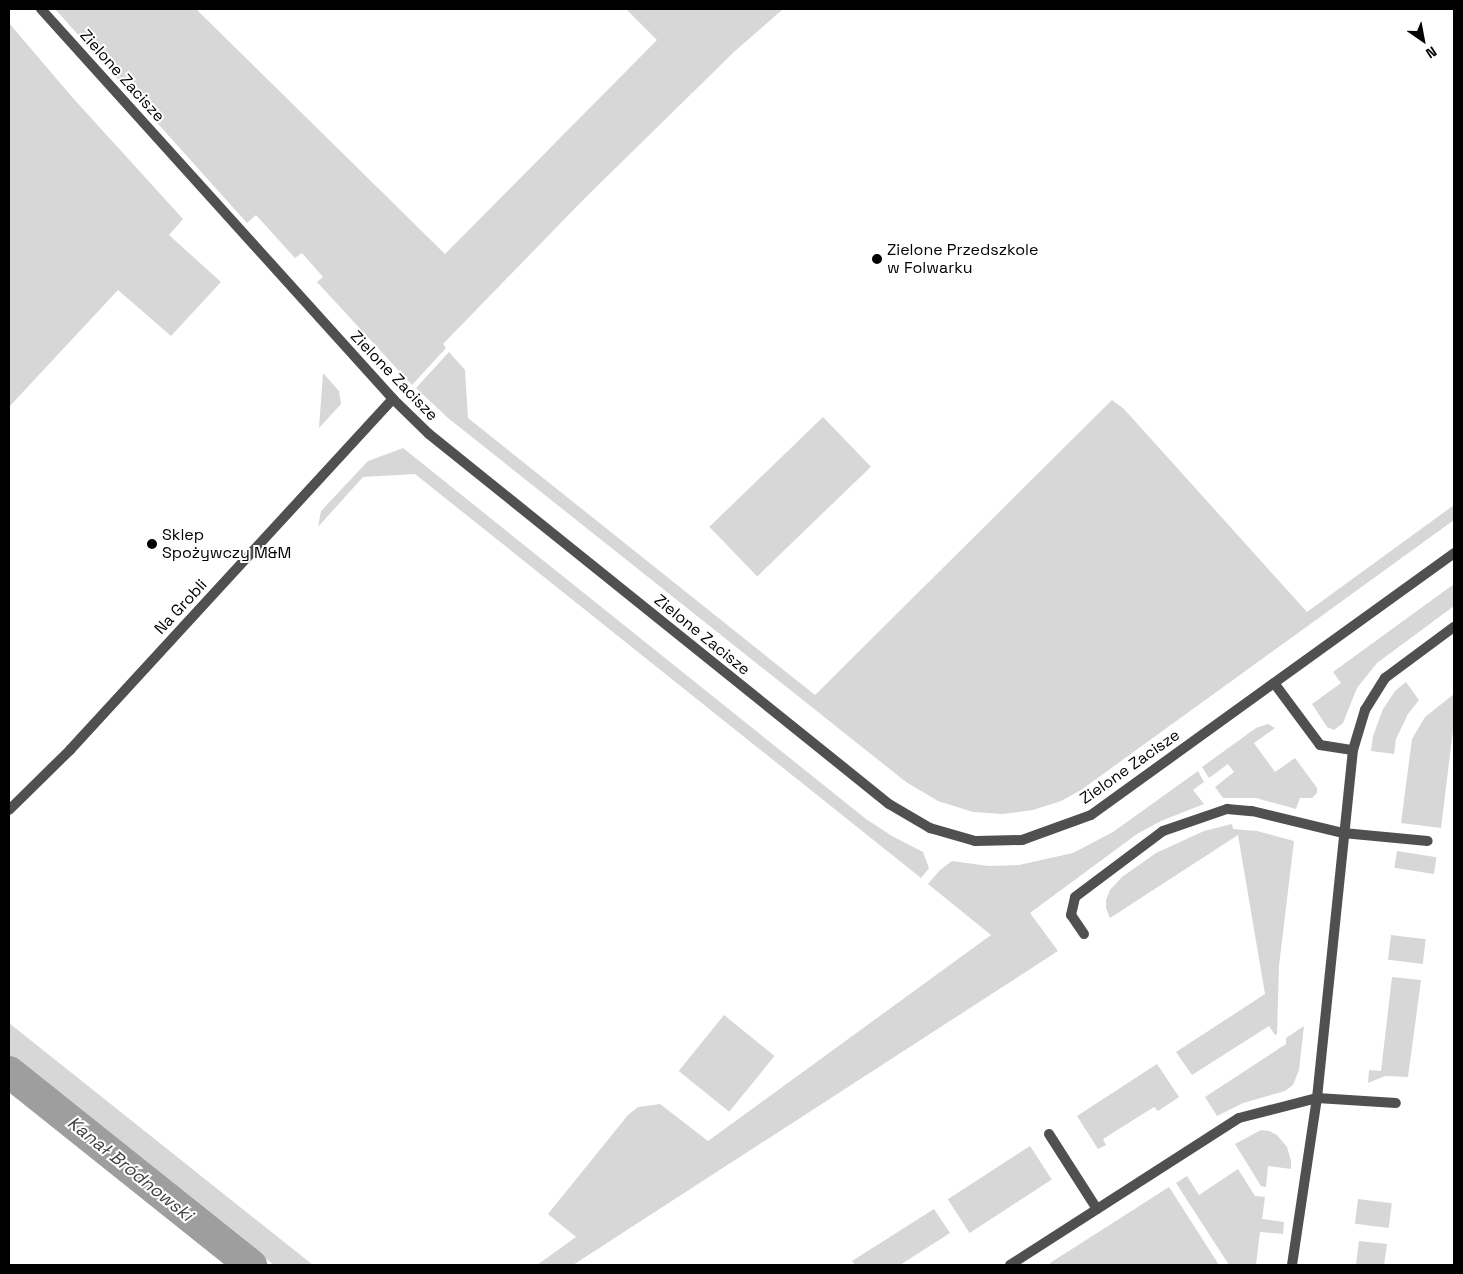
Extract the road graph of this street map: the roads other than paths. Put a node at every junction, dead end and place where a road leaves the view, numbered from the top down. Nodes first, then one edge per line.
1 (41, 9) edge
2 (393, 399) junction
3 (1454, 553) edge
4 (1454, 627) edge
5 (1274, 683) junction
6 (1353, 750) junction
7 (9, 810) edge
8 (1343, 833) junction
9 (1428, 841) dead end
10 (1084, 934) dead end
11 (1318, 1098) junction
12 (1396, 1103) dead end
13 (1049, 1134) dead end
14 (1097, 1209) junction
15 (1010, 1265) edge
16 (1292, 1265) edge

1 - 2 street, Zielone Zacisze
2 - 5 street, Zielone Zacisze
2 - 7 street, Na Grobli
3 - 5 street, Zielone Zacisze
4 - 6 street
5 - 6 street
6 - 8 street
8 - 9 street
8 - 10 street
8 - 11 street
11 - 12 street
11 - 14 street
11 - 16 street
13 - 14 street
14 - 15 street

